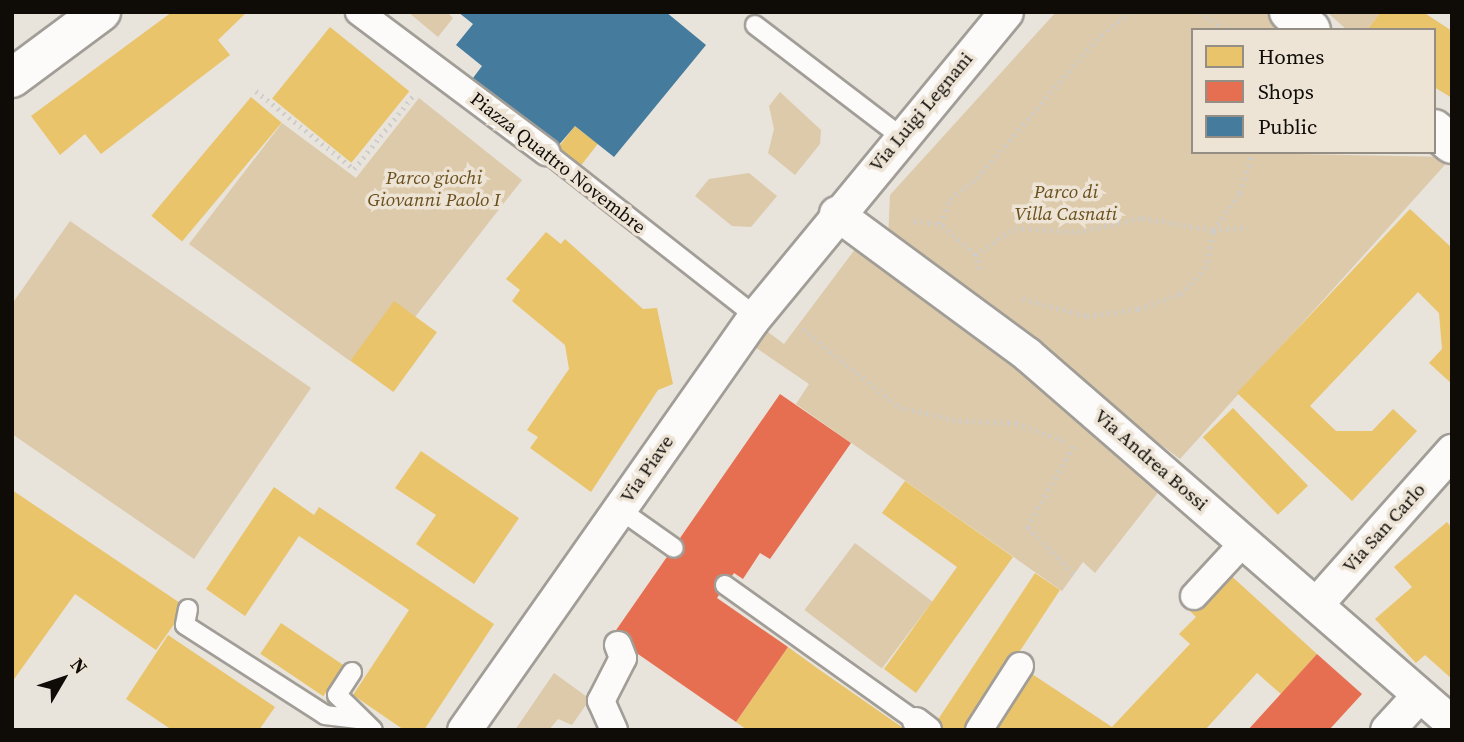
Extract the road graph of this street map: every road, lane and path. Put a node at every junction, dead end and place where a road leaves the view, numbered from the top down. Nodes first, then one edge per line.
1 (102, 12) edge
2 (359, 12) edge
3 (1006, 12) edge
4 (1130, 12) edge
5 (1200, 12) edge
6 (1289, 12) edge
7 (755, 25) dead end
8 (1223, 28) edge
9 (1309, 28) edge
10 (12, 78) edge
11 (256, 91) dead end
12 (414, 94) dead end
13 (1436, 131) edge
14 (900, 136) junction
15 (1452, 144) edge
16 (546, 152) joint
17 (1252, 154) edge
18 (836, 213) junction
19 (1244, 228) dead end
20 (1213, 230) junction
21 (975, 255) junction
22 (989, 279) dead end
23 (1010, 294) dead end
24 (755, 316) junction
25 (803, 329) dead end
26 (1452, 451) edge
27 (619, 509) junction
28 (1245, 541) junction
29 (674, 548) dead end
30 (1073, 574) dead end
31 (725, 585) dead end
32 (1194, 596) dead end
33 (1316, 604) junction
34 (188, 609) dead end
35 (618, 645) dead end
36 (1020, 666) dead end
37 (352, 672) dead end
38 (1419, 695) junction
39 (358, 719) junction
40 (1452, 723) edge
41 (922, 726) edge
42 (373, 730) edge
43 (464, 730) edge
44 (614, 730) edge
45 (979, 730) edge
46 (1387, 730) edge

1 - 10 street
2 - 16 street, Piazza Quattro Novembre
3 - 14 street, Via Luigi Legnani
4 - 21 path
5 - 8 path
6 - 9 street
7 - 14 lane
11 - 12 path
13 - 15 street
14 - 18 street, Via Luigi Legnani
16 - 24 lane, Piazza Quattro Novembre
17 - 20 path
18 - 24 street, Via Piave
18 - 28 street, Via Andrea Bossi
19 - 20 path
20 - 21 path
20 - 23 path
21 - 22 path
24 - 27 street, Via Piave
25 - 30 path
26 - 33 street, Via San Carlo
27 - 29 lane
27 - 43 street, Via Piave
28 - 32 street
28 - 33 street, Via Andrea Bossi
31 - 41 lane
33 - 38 street, Via Andrea Bossi
34 - 39 lane
35 - 44 street
36 - 45 street
37 - 39 lane
38 - 40 street, Via Andrea Bossi
38 - 46 street
39 - 42 lane

